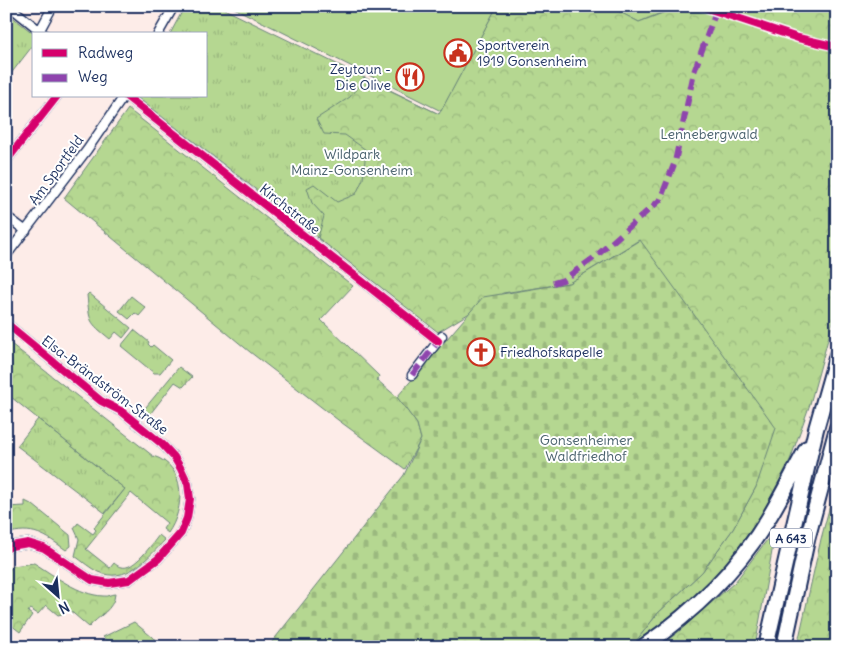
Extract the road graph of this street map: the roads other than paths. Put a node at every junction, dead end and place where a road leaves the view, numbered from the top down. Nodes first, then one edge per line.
1 (9, 6) edge
2 (53, 6) edge
3 (174, 6) edge
4 (42, 32) edge
5 (159, 32) edge
6 (55, 98) edge
7 (124, 98) edge
8 (128, 98) edge
9 (6, 160) edge
10 (6, 216) edge
11 (26, 231) junction
12 (6, 256) edge
13 (6, 323) edge
14 (837, 355) edge
15 (412, 374) dead end
16 (837, 428) edge
17 (816, 429) junction
18 (6, 549) edge
19 (643, 647) edge
20 (766, 647) edge
21 (784, 647) edge

1 - 4 street
2 - 4 street
3 - 5 street
6 - 9 street
7 - 11 street, Am Sportfeld
8 - 15 street, Kirchstraße
10 - 11 street
11 - 12 street, Am Sportfeld
13 - 18 street, Elsa-Brändström-Straße
14 - 17 highway, A 643
16 - 21 highway, A 643
17 - 19 highway
17 - 20 highway, A 643

